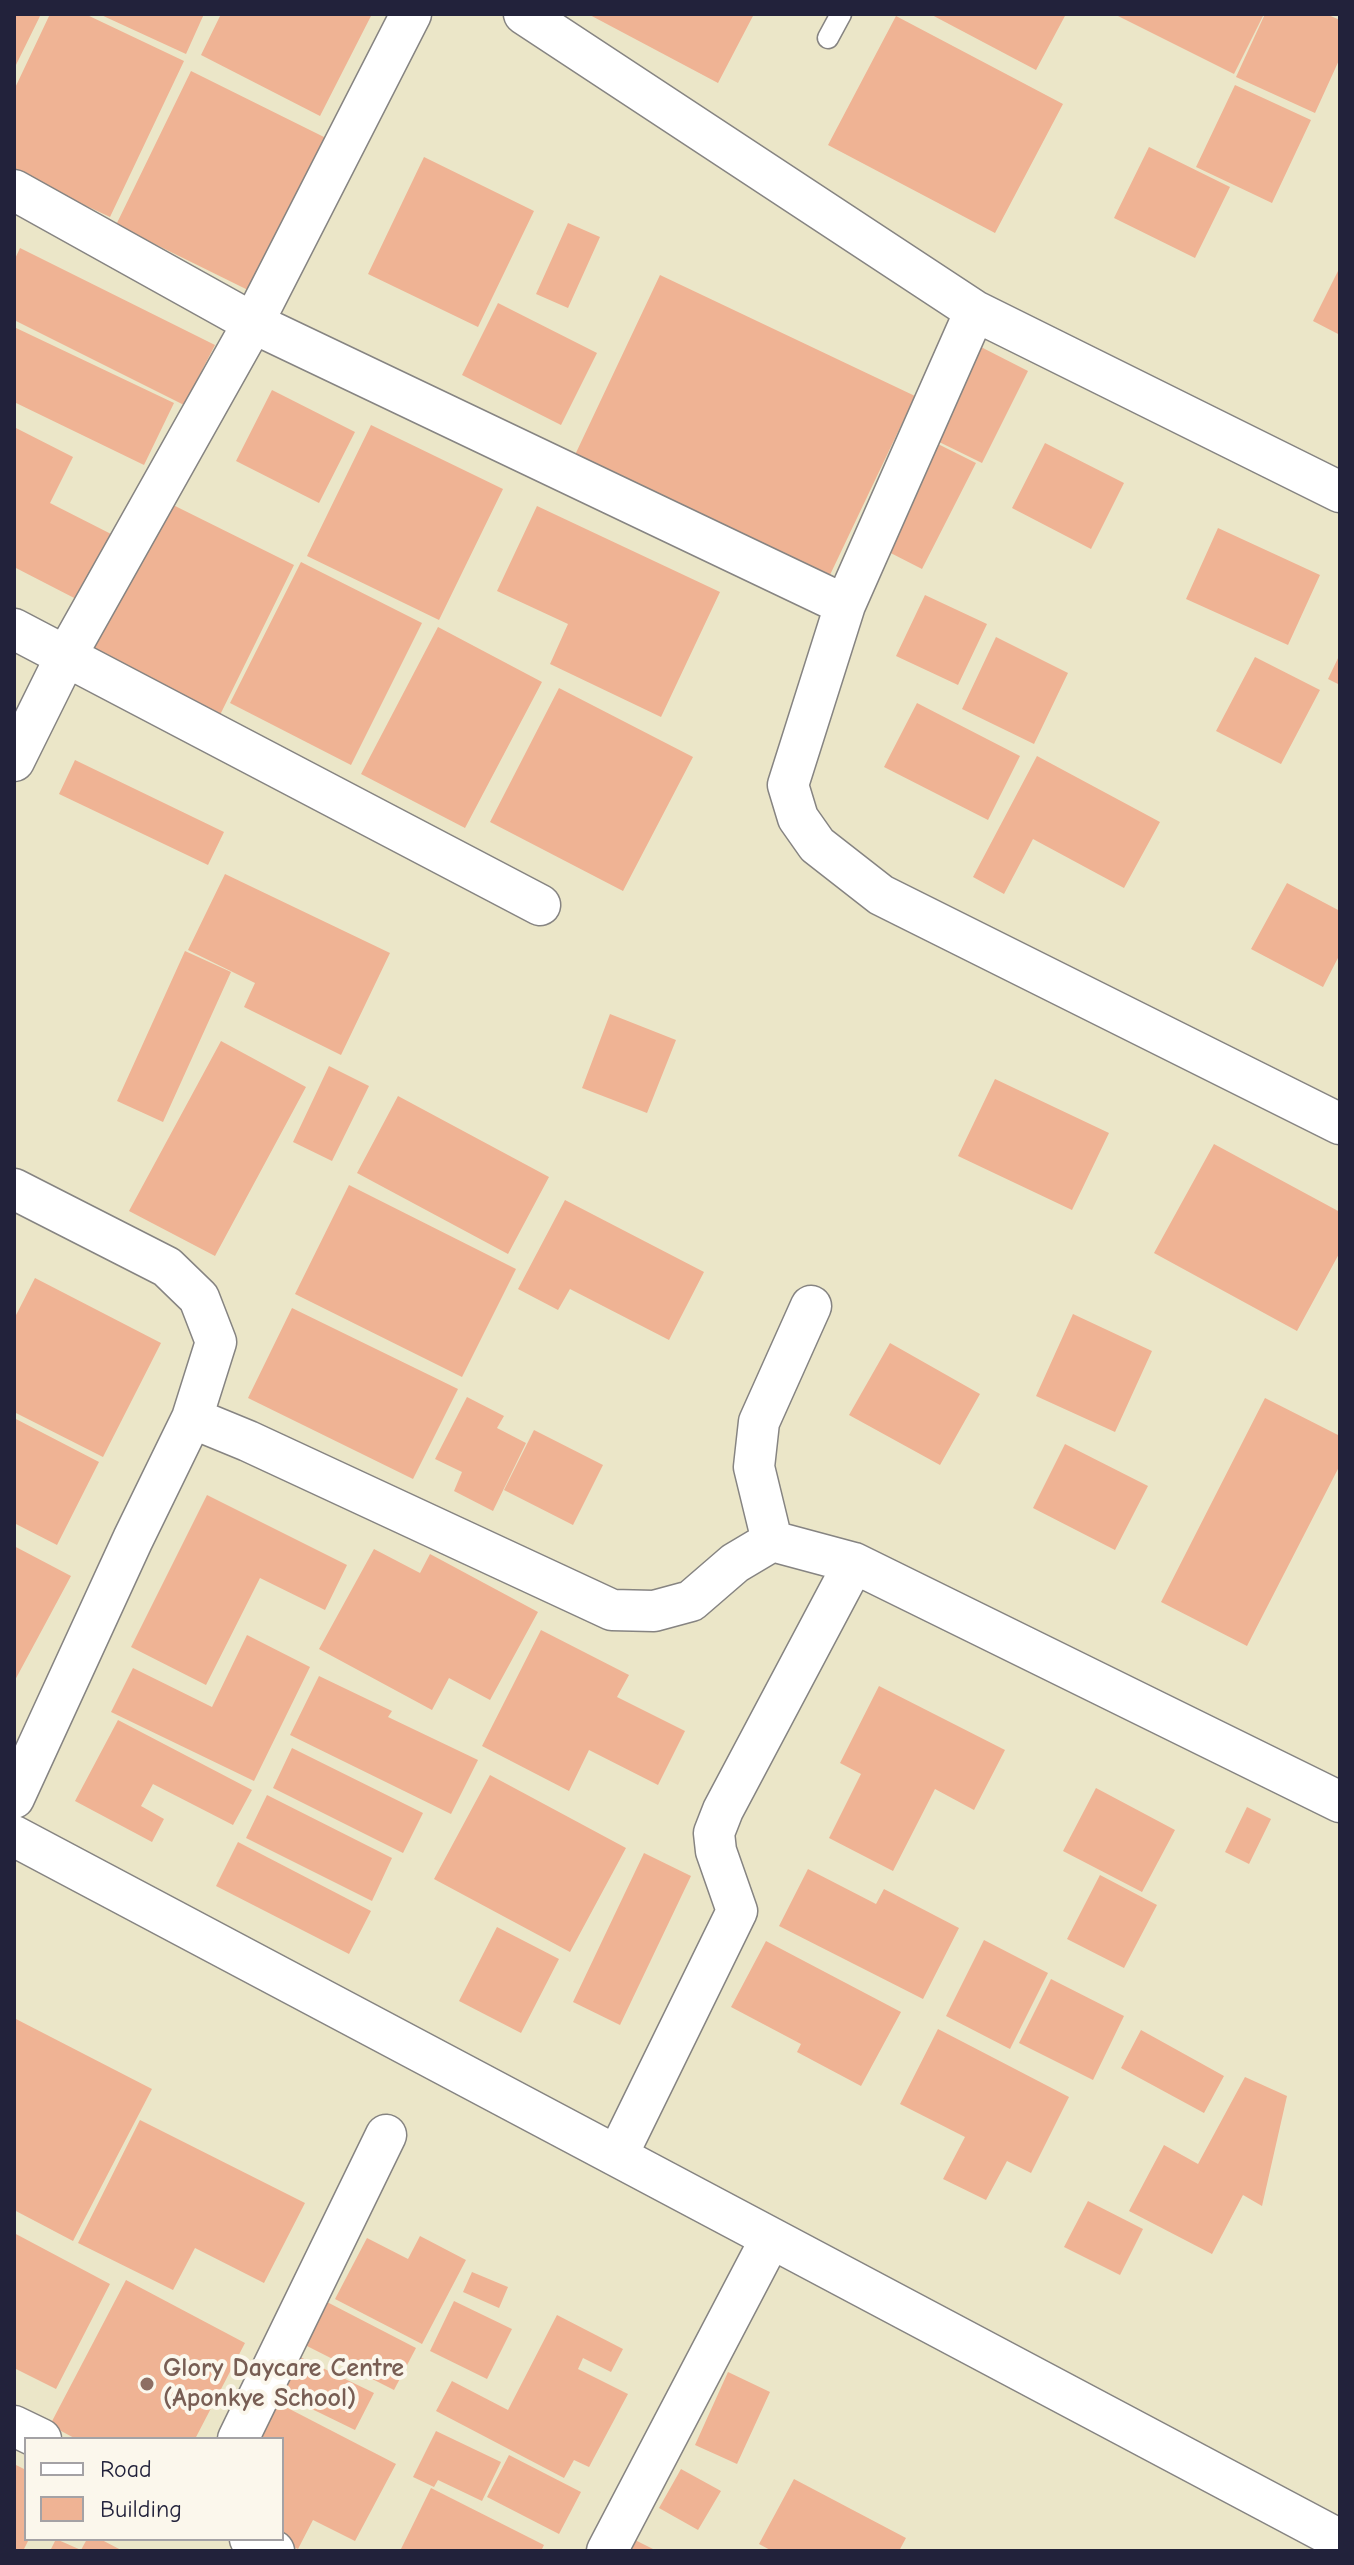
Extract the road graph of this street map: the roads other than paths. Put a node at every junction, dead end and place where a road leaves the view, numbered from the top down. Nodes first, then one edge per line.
1 (411, 14) edge
2 (524, 14) edge
3 (841, 14) edge
4 (828, 38) dead end
5 (18, 203) edge
6 (975, 311) junction
7 (253, 323) junction
8 (1340, 492) edge
9 (845, 605) junction
10 (14, 629) edge
11 (66, 656) junction
12 (14, 761) edge
13 (540, 905) dead end
14 (1340, 1124) edge
15 (14, 1189) edge
16 (811, 1306) dead end
17 (192, 1418) junction
18 (772, 1541) junction
19 (854, 1563) junction
20 (14, 1798) edge
21 (1340, 1802) edge
22 (14, 1836) edge
23 (386, 2135) dead end
24 (617, 2156) junction
25 (771, 2238) junction
26 (14, 2426) edge
27 (37, 2437) edge
28 (239, 2437) edge
29 (1340, 2540) edge
30 (254, 2541) edge
31 (274, 2551) edge
32 (607, 2551) edge

1 - 7 street
2 - 6 street
3 - 4 lane
5 - 7 street
6 - 8 street
6 - 9 street
7 - 9 street
7 - 11 street
9 - 14 street
10 - 11 street
11 - 12 street
11 - 13 street
15 - 17 street
16 - 18 street
17 - 18 street
17 - 20 street
18 - 19 street
19 - 21 street
19 - 24 street
22 - 24 street
23 - 28 street
24 - 25 street
25 - 29 street
25 - 32 street
26 - 27 street
30 - 31 street

